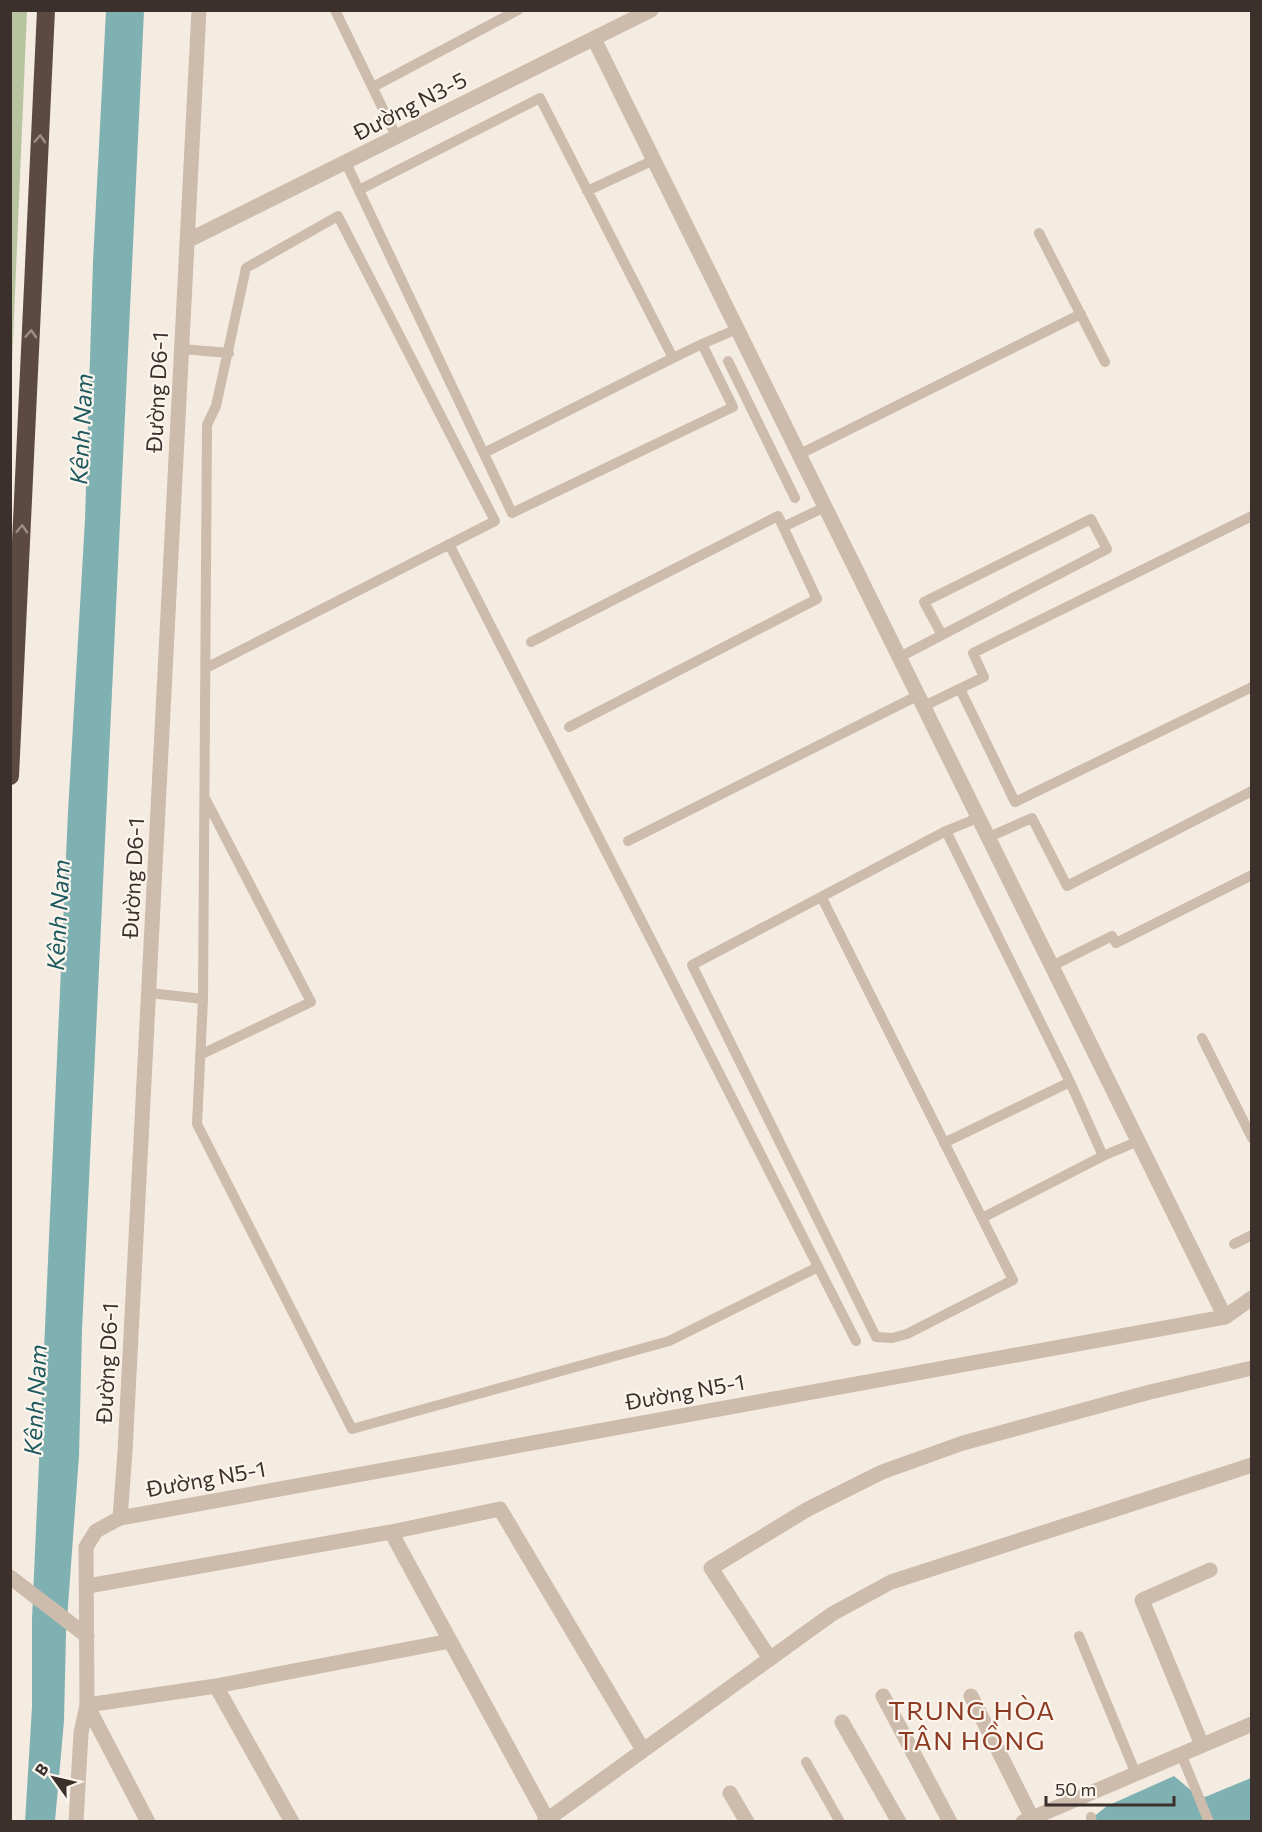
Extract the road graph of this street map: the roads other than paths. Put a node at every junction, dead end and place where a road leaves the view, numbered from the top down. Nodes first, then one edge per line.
1 (46, 10) edge
2 (199, 10) edge
3 (335, 10) edge
4 (518, 10) edge
5 (651, 10) edge
6 (594, 39) junction
7 (373, 87) junction
8 (397, 138) junction
9 (654, 160) junction
10 (346, 163) junction
11 (359, 190) junction
12 (587, 191) junction
13 (1039, 233) dead end
14 (189, 240) junction
15 (1081, 314) junction
16 (737, 328) junction
17 (702, 344) junction
18 (182, 349) junction
19 (229, 354) junction
20 (673, 358) junction
21 (728, 361) dead end
22 (1105, 362) dead end
23 (484, 453) junction
24 (800, 454) junction
25 (795, 498) dead end
26 (825, 507) junction
27 (1251, 516) edge
28 (783, 527) junction
29 (449, 544) junction
30 (942, 635) junction
31 (531, 642) dead end
32 (898, 658) junction
33 (206, 668) junction
34 (1251, 687) edge
35 (960, 689) junction
36 (920, 701) junction
37 (569, 728) dead end
38 (10, 776) edge
39 (1251, 791) edge
40 (205, 797) junction
41 (980, 817) junction
42 (946, 831) junction
43 (989, 837) junction
44 (628, 841) dead end
45 (1251, 875) edge
46 (822, 898) junction
47 (1052, 966) junction
48 (150, 993) junction
49 (202, 999) junction
50 (1202, 1038) dead end
51 (200, 1055) junction
52 (1070, 1082) junction
53 (1251, 1138) edge
54 (1136, 1142) junction
55 (944, 1143) junction
56 (1103, 1156) junction
57 (982, 1218) junction
58 (1251, 1235) edge
59 (1234, 1244) dead end
60 (818, 1267) junction
61 (1251, 1298) edge
62 (1225, 1317) junction
63 (856, 1341) dead end
64 (1251, 1368) edge
65 (1251, 1465) edge
66 (120, 1518) junction
67 (391, 1532) junction
68 (1210, 1570) dead end
69 (10, 1577) edge
70 (88, 1586) junction
71 (87, 1636) junction
72 (1079, 1636) dead end
73 (450, 1641) junction
74 (770, 1659) junction
75 (216, 1686) junction
76 (971, 1695) dead end
77 (883, 1696) dead end
78 (87, 1705) junction
79 (842, 1722) dead end
80 (1251, 1724) edge
81 (1202, 1745) junction
82 (643, 1750) junction
83 (1181, 1754) junction
84 (806, 1762) dead end
85 (1136, 1774) junction
86 (730, 1793) dead end
87 (546, 1820) edge
88 (1028, 1820) edge
89 (76, 1821) edge
90 (148, 1821) edge
91 (292, 1821) edge
92 (747, 1821) edge
93 (840, 1821) edge
94 (899, 1821) edge
95 (950, 1821) edge
96 (1209, 1821) edge

38 -> 1 highway
2 - 14 street, Đường D6-1
3 - 7 lane
4 - 7 lane
5 - 6 street, Đường N3-5
6 - 8 street, Đường N3-5
6 - 9 street
7 - 8 lane
8 - 10 street, Đường N3-5
9 - 12 lane
9 - 16 street
10 - 11 lane
10 - 14 street, Đường N3-5
11 - 12 lane
11 - 23 lane
12 - 20 lane
13 - 15 lane
14 - 18 street, Đường D6-1
15 - 22 lane
15 - 24 lane
16 - 17 lane
16 - 24 street
17 - 20 lane
17 - 23 lane
18 - 19 lane
18 - 48 street, Đường D6-1
19 - 29 lane
19 - 33 lane
20 - 23 lane
21 - 25 lane
24 - 26 street
26 - 28 lane
26 - 32 street
27 - 35 lane
28 - 31 lane
28 - 37 lane
29 - 33 lane
29 - 60 lane
30 - 30 lane
30 - 32 lane
32 - 36 street
33 - 40 lane
34 - 35 lane
35 - 36 lane
36 - 41 street
36 - 44 lane
39 - 43 lane
40 - 49 lane
40 - 51 lane
41 - 42 lane
41 - 43 street
42 - 46 lane
42 - 52 lane
43 - 47 street
45 - 47 lane
46 - 55 lane
46 - 57 lane
47 - 54 street
48 - 49 lane
48 - 66 street, Đường D6-1
49 - 51 lane
50 - 53 lane
51 - 60 lane
52 - 55 lane
52 - 56 lane
54 - 56 lane
54 - 62 street
55 - 57 lane
56 - 57 lane
58 - 59 lane
60 - 63 lane
61 - 62 street, Đường N5-1
62 - 66 street, Đường N5-1
64 - 74 street
65 - 74 street
66 - 70 street, Đường N5-1
67 - 70 street
67 - 73 street
67 - 82 street
68 - 81 street
69 - 71 street
70 - 71 street
71 - 78 street
72 - 85 lane
73 - 75 street
73 - 87 street
74 - 82 street
75 - 78 street
75 - 91 street
76 - 88 street
77 - 95 street
78 - 89 street
78 - 90 street
79 - 94 street
80 - 81 street
81 - 83 street
82 - 87 street
83 - 85 street
83 - 96 lane
84 - 93 lane
85 - 88 street
86 - 92 street

